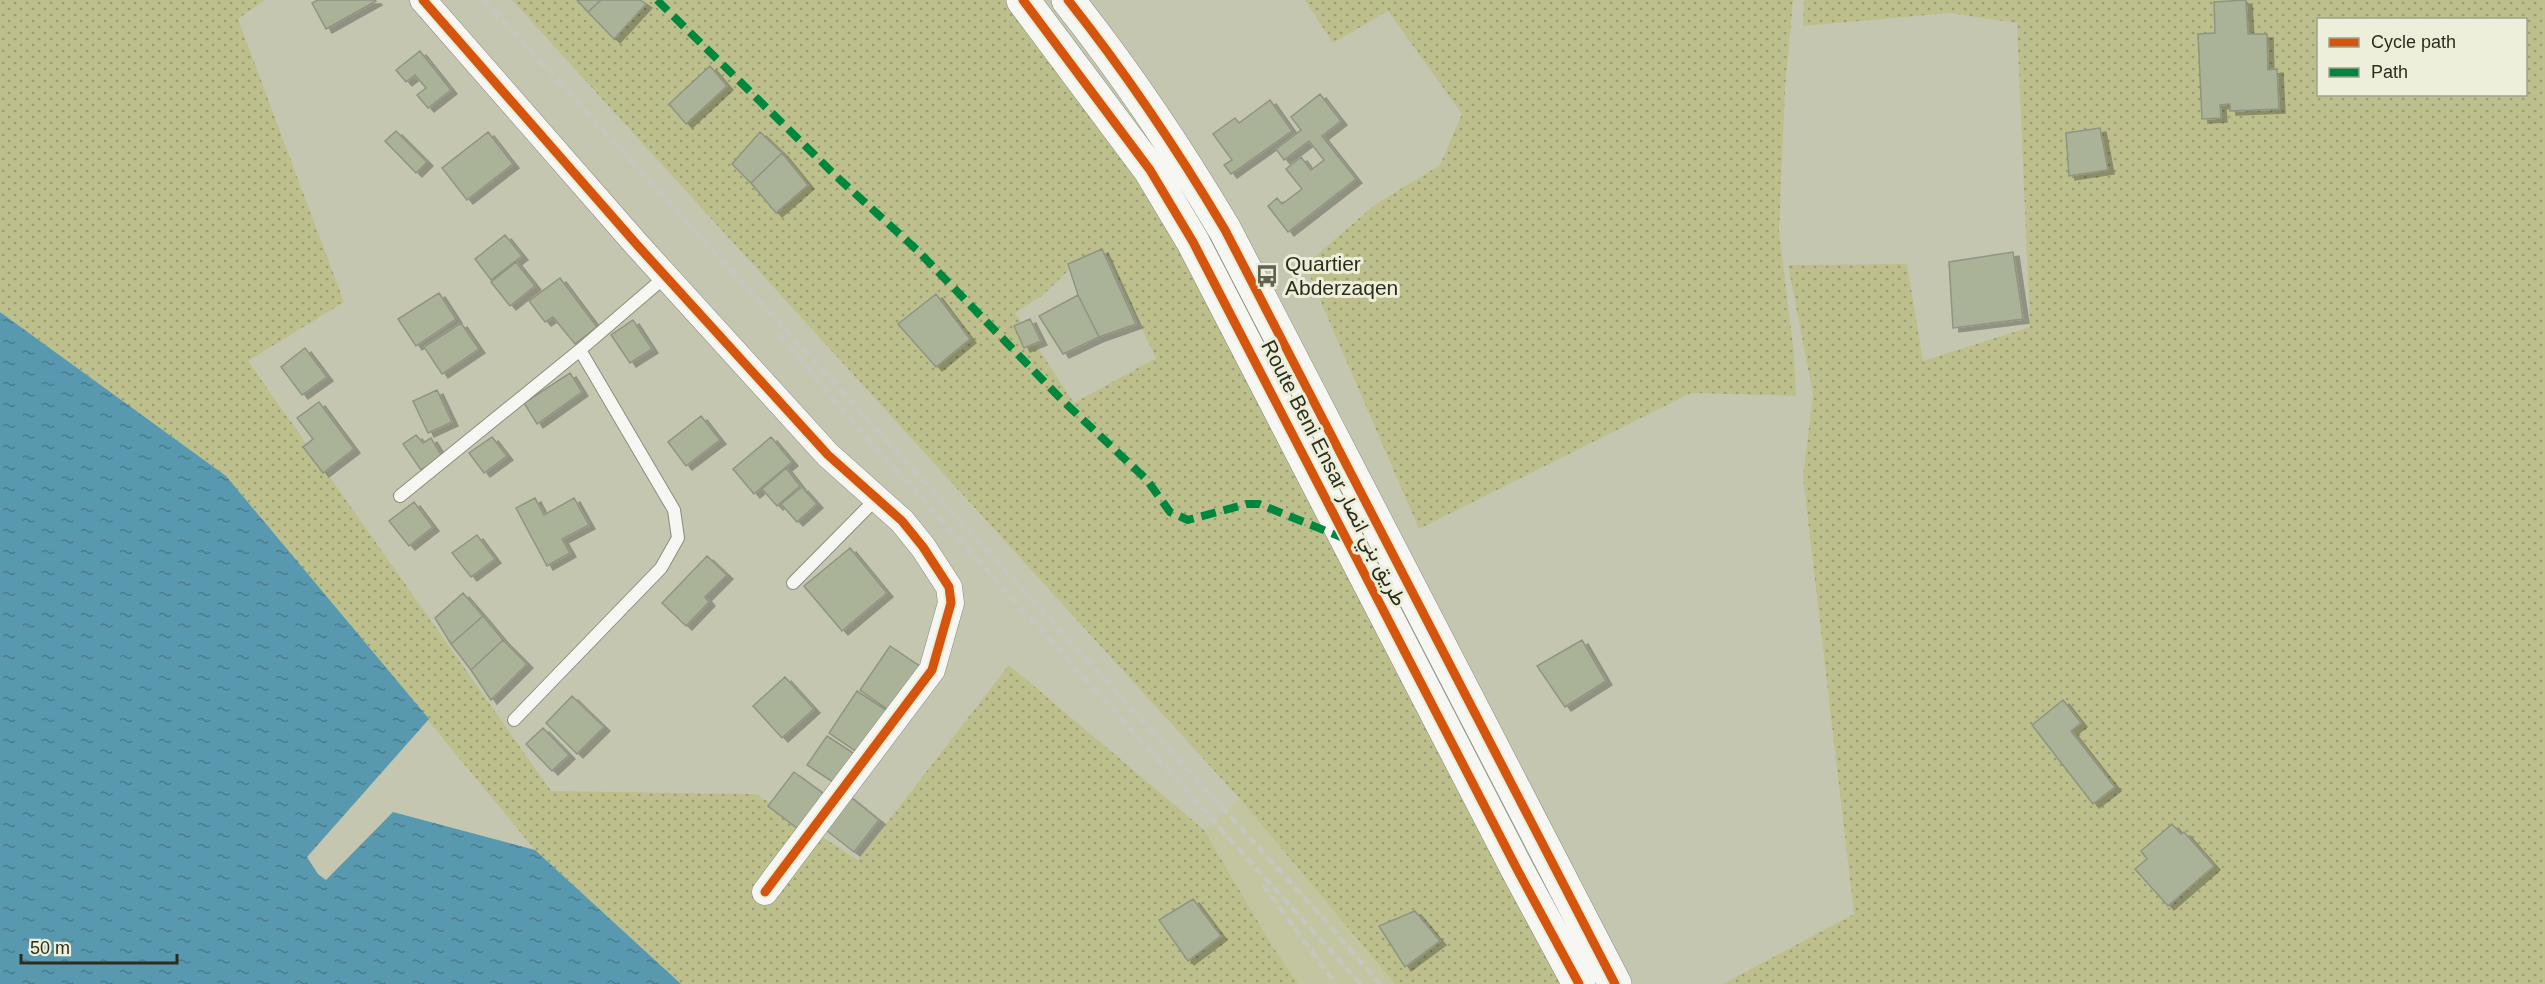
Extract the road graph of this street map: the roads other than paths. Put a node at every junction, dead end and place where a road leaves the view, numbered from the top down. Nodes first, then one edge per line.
1 (423, 0) edge
2 (1023, 0) edge
3 (1068, 0) edge
4 (666, 276) junction
5 (580, 350) junction
6 (400, 496) dead end
7 (877, 498) junction
8 (793, 583) dead end
9 (514, 720) dead end
10 (765, 892) dead end
11 (1579, 984) edge
12 (1615, 984) edge

1 - 4 street
2 - 11 highway, Route Beni Ensar طريق بني انصار
3 - 12 highway, Route Beni Ensar طريق بني انصار
4 - 5 lane
4 - 7 street
5 - 6 lane
5 - 9 lane
7 - 8 lane
7 - 10 street

